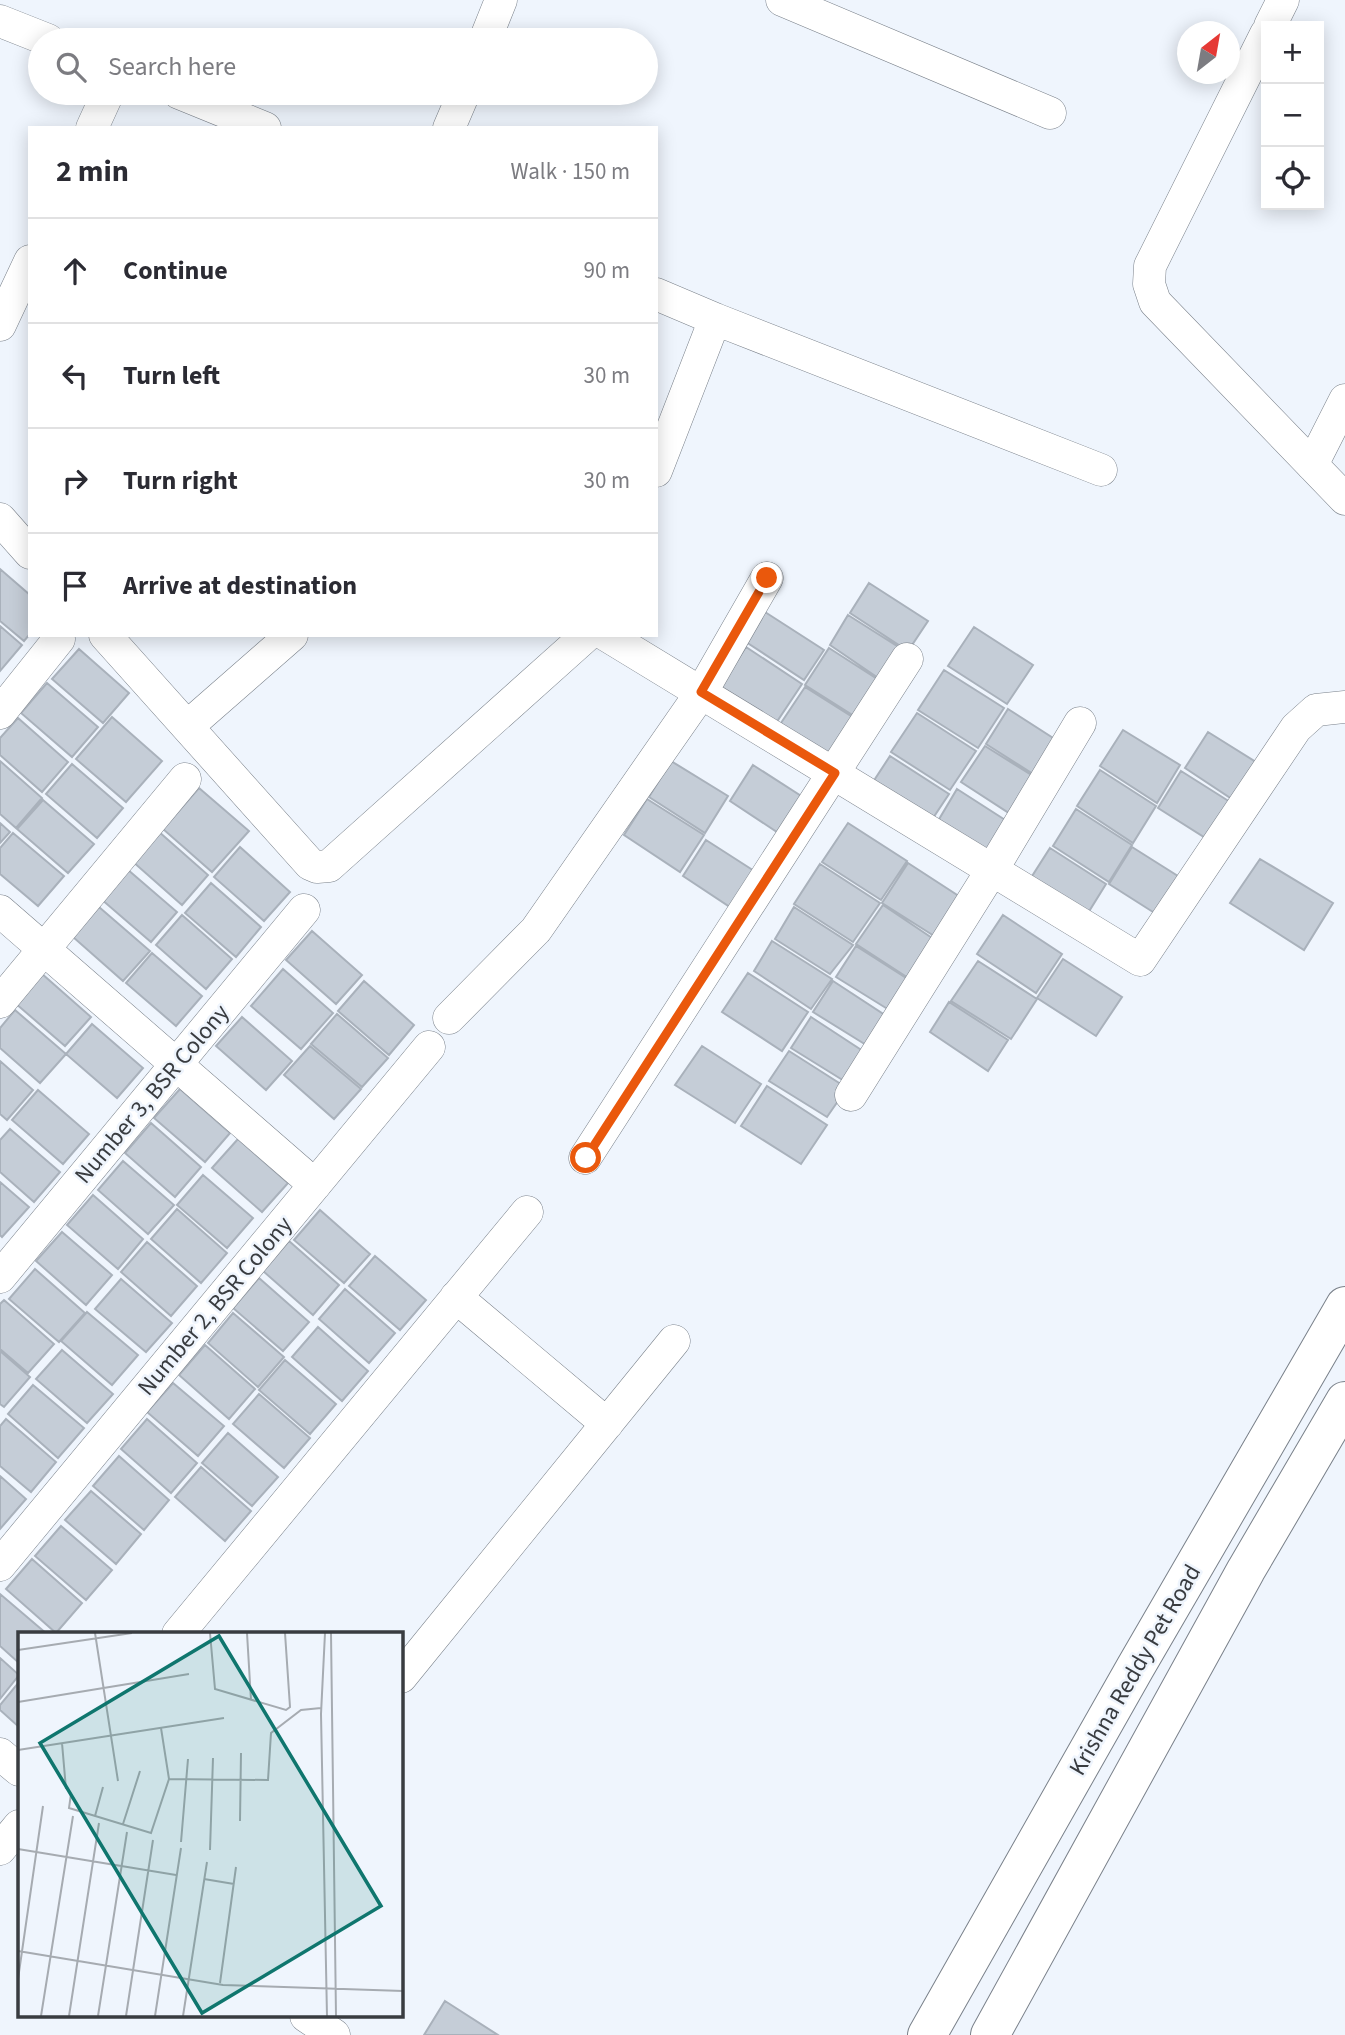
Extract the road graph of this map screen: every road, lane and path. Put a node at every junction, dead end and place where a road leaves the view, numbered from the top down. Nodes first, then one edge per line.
1 (501, 0) edge
2 (782, 0) edge
3 (1283, 0) edge
4 (0, 21) edge
5 (1272, 21) edge
6 (490, 28) edge
7 (28, 32) edge
8 (1261, 44) edge
9 (103, 105) edge
10 (208, 105) edge
11 (459, 105) edge
12 (1050, 113) dead end
13 (93, 126) edge
14 (260, 126) edge
15 (451, 126) edge
16 (28, 265) edge
17 (658, 294) edge
18 (715, 319) junction
19 (0, 326) edge
20 (1345, 400) edge
21 (1312, 465) junction
22 (658, 466) edge
23 (1101, 470) dead end
24 (1345, 499) edge
25 (0, 519) edge
26 (28, 551) edge
27 (767, 578) dead end
28 (107, 637) edge
29 (290, 637) edge
30 (585, 637) edge
31 (609, 637) edge
32 (59, 639) dead end
33 (907, 659) dead end
34 (701, 692) junction
35 (1345, 707) edge
36 (0, 713) edge
37 (1080, 723) dead end
38 (188, 726) junction
39 (835, 773) junction
40 (185, 779) dead end
41 (992, 870) junction
42 (304, 910) dead end
43 (0, 911) edge
44 (45, 949) junction
45 (0, 1002) edge
46 (449, 1018) dead end
47 (429, 1046) dead end
48 (177, 1064) junction
49 (851, 1095) dead end
50 (586, 1158) dead end
51 (315, 1185) junction
52 (527, 1212) dead end
53 (0, 1277) edge
54 (456, 1297) junction
55 (1345, 1306) edge
56 (674, 1341) dead end
57 (1345, 1401) edge
58 (607, 1423) junction
59 (0, 1566) edge
60 (180, 1632) edge
61 (402, 1676) edge
62 (0, 1754) edge
63 (18, 1769) edge
64 (18, 1827) edge
65 (0, 1849) edge
66 (309, 2018) edge
67 (334, 2035) edge
68 (927, 2035) edge
69 (990, 2035) edge

1 - 6 street
2 - 12 street
3 - 5 street
4 - 7 street
8 - 21 street
9 - 13 street
10 - 14 street
11 - 15 street
16 - 19 street
17 - 18 street
18 - 22 street
18 - 23 street
20 - 21 street
21 - 24 street
25 - 26 street
27 - 34 street
28 - 38 street
29 - 38 street
30 - 38 street
31 - 34 street
32 - 36 street
33 - 39 street
34 - 39 street
34 - 46 street
35 - 41 street
37 - 41 street
39 - 41 street
39 - 50 street
40 - 44 street
41 - 49 street
42 - 48 street, Number 3, BSR Colony
43 - 44 street
44 - 45 street
44 - 48 street
47 - 51 street, Number 2, BSR Colony
48 - 51 street
48 - 53 street, Number 3, BSR Colony
51 - 59 street, Number 2, BSR Colony
52 - 54 street
54 - 58 street
54 - 60 street
55 - 68 main road, Krishna Reddy Pet Road
56 - 58 street
57 - 69 main road, Krishna Reddy Pet Road
58 - 61 street
62 - 63 street
64 - 65 street
66 - 67 street

